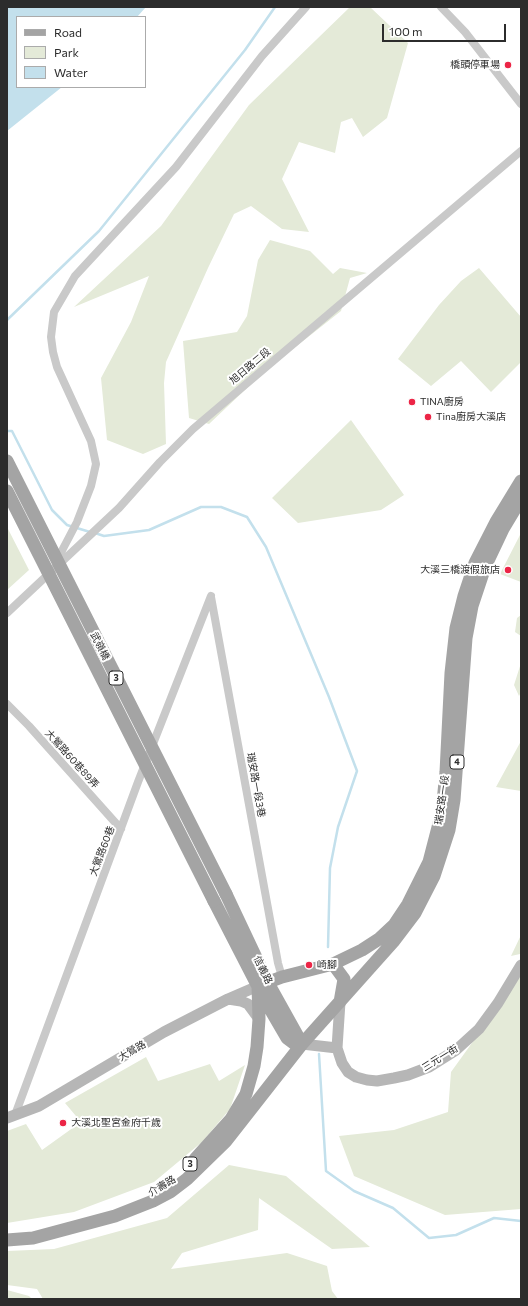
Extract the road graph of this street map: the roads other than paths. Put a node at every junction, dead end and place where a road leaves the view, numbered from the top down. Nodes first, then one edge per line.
1 (306, 7) edge
2 (441, 7) edge
3 (521, 104) edge
4 (521, 150) edge
5 (7, 461) edge
6 (521, 481) edge
7 (7, 491) edge
8 (521, 499) edge
9 (52, 570) junction
10 (211, 596) joint
11 (7, 613) edge
12 (7, 704) edge
13 (121, 829) junction
14 (226, 894) joint
15 (214, 901) joint
16 (333, 964) junction
17 (521, 965) edge
18 (282, 977) junction
19 (263, 985) junction
20 (228, 998) junction
21 (340, 1002) junction
22 (259, 1019) junction
23 (302, 1044) junction
24 (337, 1048) junction
25 (11, 1116) edge
26 (7, 1233) edge
27 (7, 1240) edge

1 - 9 street
2 - 3 street
4 - 9 street, 旭日路二段
5 - 14 main road, 武嶺橋 / 3, bridge
6 - 16 main road, 瑞安路一段 / 4
7 - 15 main road, 武嶺橋 / 3, bridge
8 - 21 main road, 瑞安路一段 / 4
9 - 11 street, 旭日路二段
10 - 13 street, 大鶯路60巷
10 - 18 street, 瑞安路一段3巷
12 - 13 street, 大鶯路60巷89弄
13 - 25 street, 大鶯路60巷
14 - 19 main road, 信義路 / 3
15 - 19 main road, 信義路 / 3
16 - 18 main road, 瑞安路一段 / 4
16 - 21 main road
17 - 24 street, 三元一街
18 - 19 main road, 瑞安路一段 / 4
19 - 20 street, 大鶯路
19 - 22 main road, 介壽路 / 3
19 - 23 main road
20 - 22 street
20 - 25 street, 大鶯路
21 - 23 main road, 瑞安路一段 / 4
21 - 24 street, 三元一街
22 - 26 main road, 介壽路 / 3
23 - 24 street
23 - 27 main road, 介壽路 / 3

